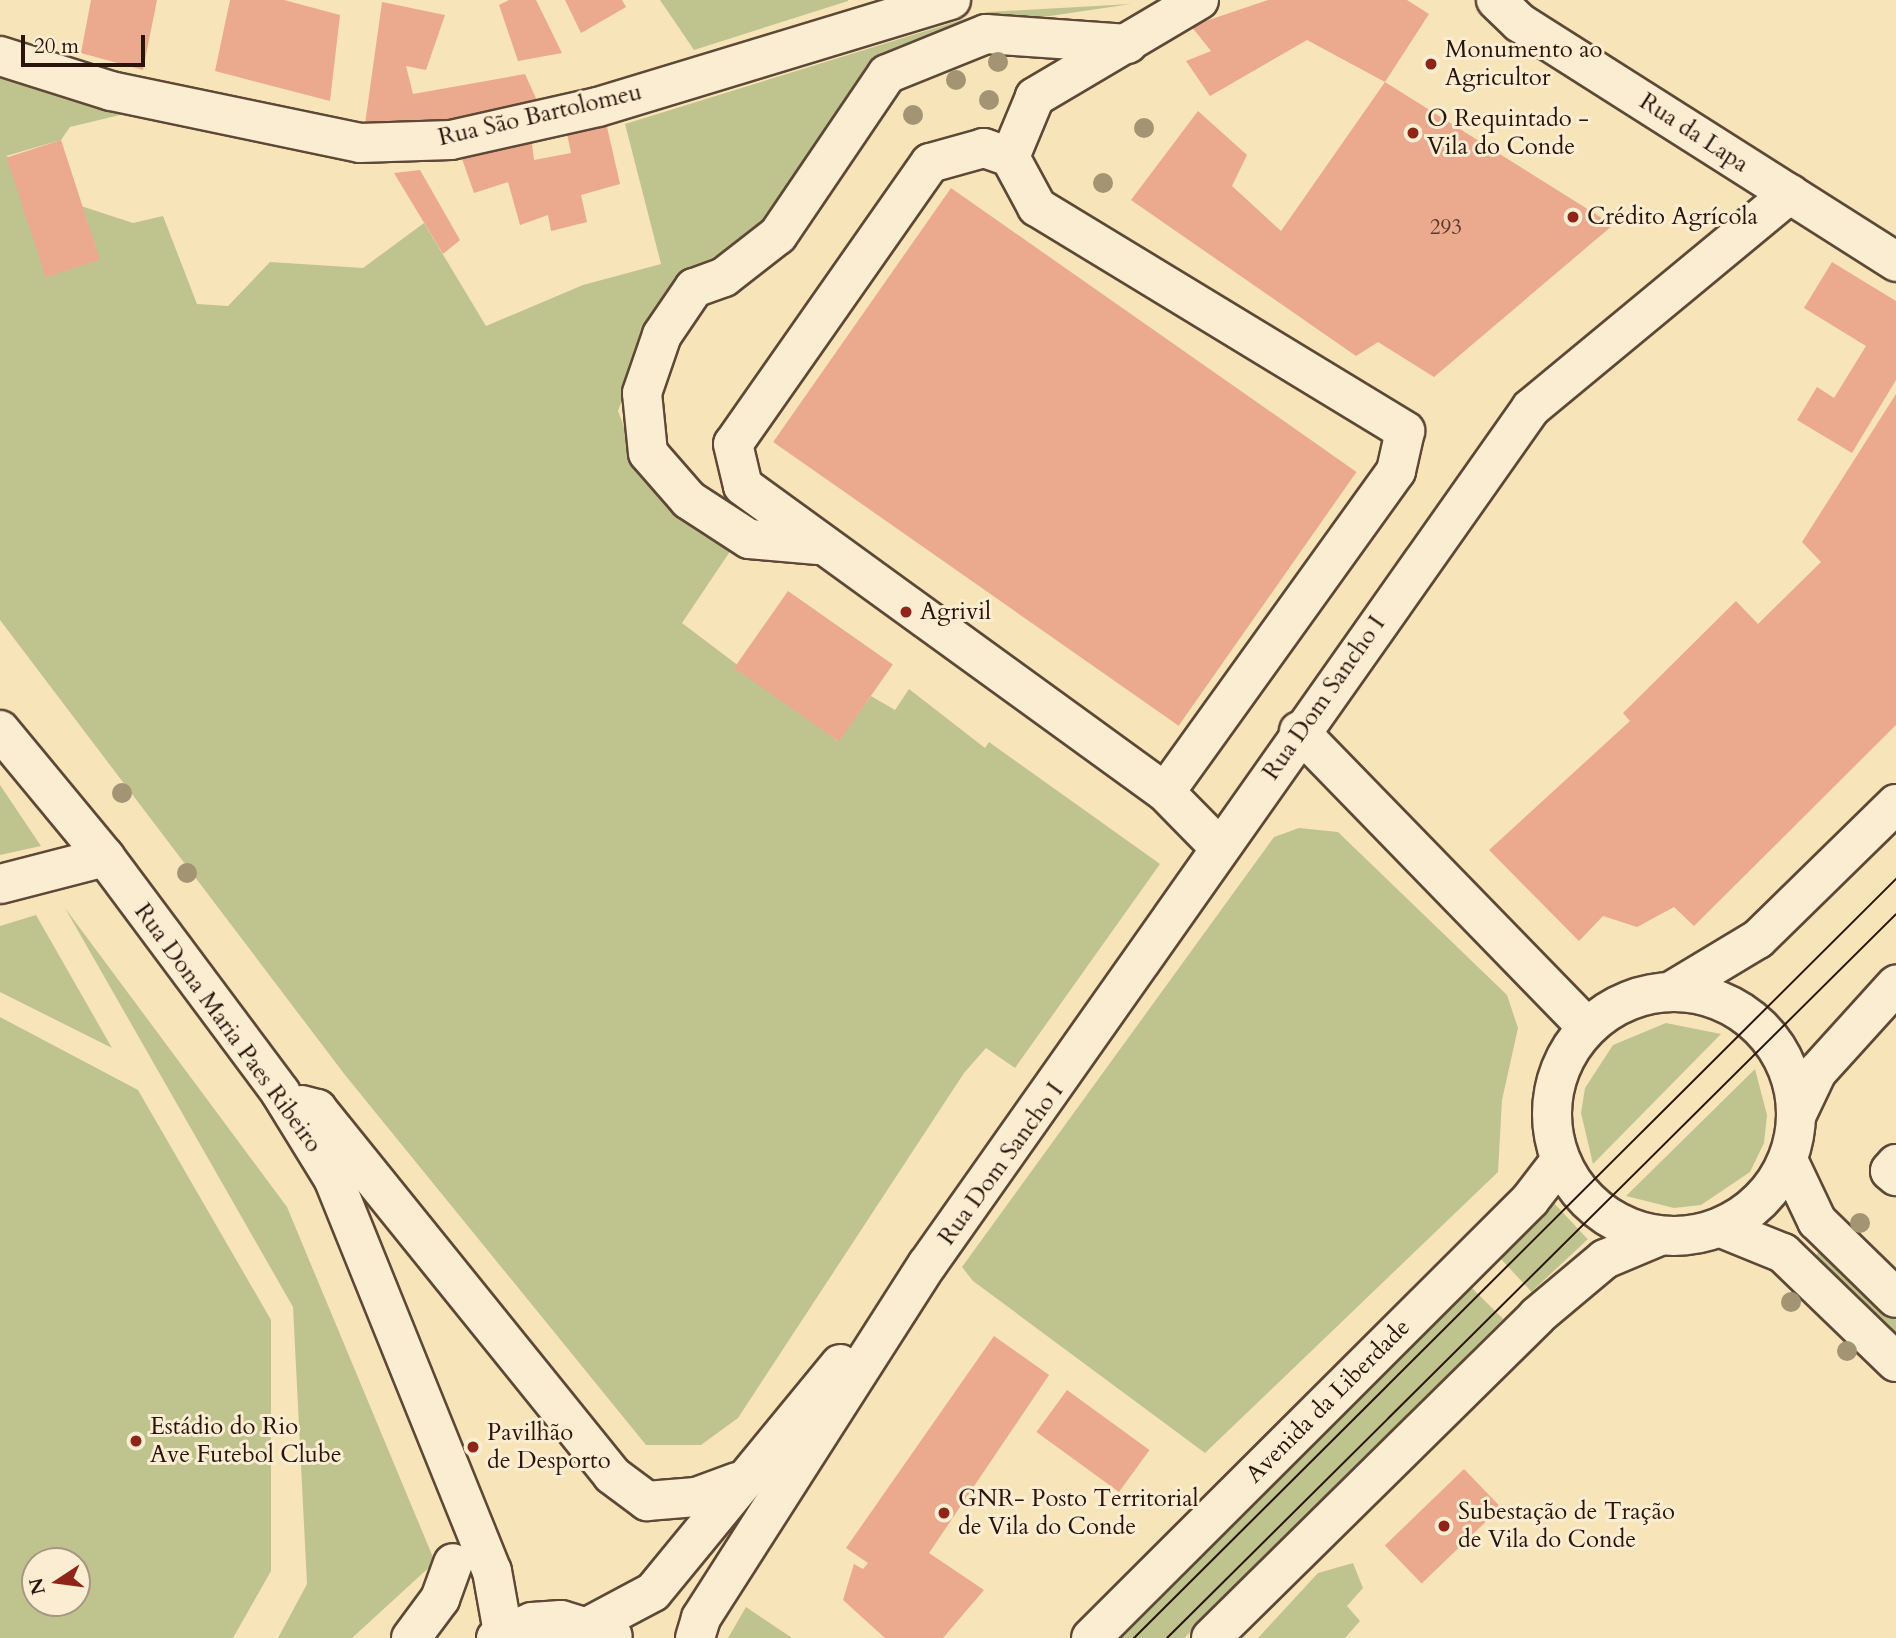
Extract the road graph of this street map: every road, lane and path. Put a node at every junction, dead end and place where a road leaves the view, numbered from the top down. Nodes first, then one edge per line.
1 (951, 0) edge
2 (1199, 0) edge
3 (1496, 0) edge
4 (1128, 44) junction
5 (0, 56) edge
6 (1010, 157) junction
7 (1790, 194) junction
8 (1896, 262) edge
9 (818, 545) junction
10 (0, 730) edge
11 (1299, 731) junction
12 (1165, 792) junction
13 (1896, 804) edge
14 (1220, 848) junction
15 (105, 857) junction
16 (0, 884) edge
17 (1896, 985) edge
18 (1673, 990) junction
19 (1587, 1027) junction
20 (286, 1101) junction
21 (1797, 1114) junction
22 (1788, 1160) junction
23 (1560, 1161) junction
24 (1896, 1164) edge
25 (1896, 1176) edge
26 (1721, 1228) junction
27 (1660, 1236) junction
28 (927, 1265) junction
29 (1896, 1298) edge
30 (1896, 1362) edge
31 (737, 1482) junction
32 (453, 1563) dead end
33 (603, 1632) edge
34 (499, 1635) edge
35 (411, 1638) edge
36 (695, 1638) edge
37 (1091, 1638) edge
38 (1211, 1638) edge

1 - 5 street, Rua São Bartolomeu
2 - 4 street
3 - 7 street, Rua da Lapa
4 - 6 street
4 - 9 street
6 - 9 street
6 - 12 street
7 - 8 street, Rua da Lapa
7 - 11 street, Rua Dom Sancho I
9 - 12 street
10 - 15 street, Rua Dona Maria Paes Ribeiro
11 - 14 street, Rua Dom Sancho I
11 - 19 street
12 - 14 street
13 - 18 street
14 - 28 street, Rua Dom Sancho I
15 - 16 street
15 - 20 street, Rua Dona Maria Paes Ribeiro
17 - 21 street
18 - 19 street
18 - 21 street
19 - 23 street
20 - 31 street
20 - 34 street, Rua Dona Maria Paes Ribeiro
21 - 22 street
22 - 26 street
22 - 29 street
23 - 27 street
23 - 37 street, Avenida da Liberdade
24 - 25 street
26 - 27 street
26 - 30 street
27 - 38 street
28 - 31 street, Rua Dom Sancho I
28 - 36 street, Rua Dom Sancho I
31 - 33 street, Rua Dom Sancho I
32 - 35 street
33 - 34 street, Rua Dom Sancho I

